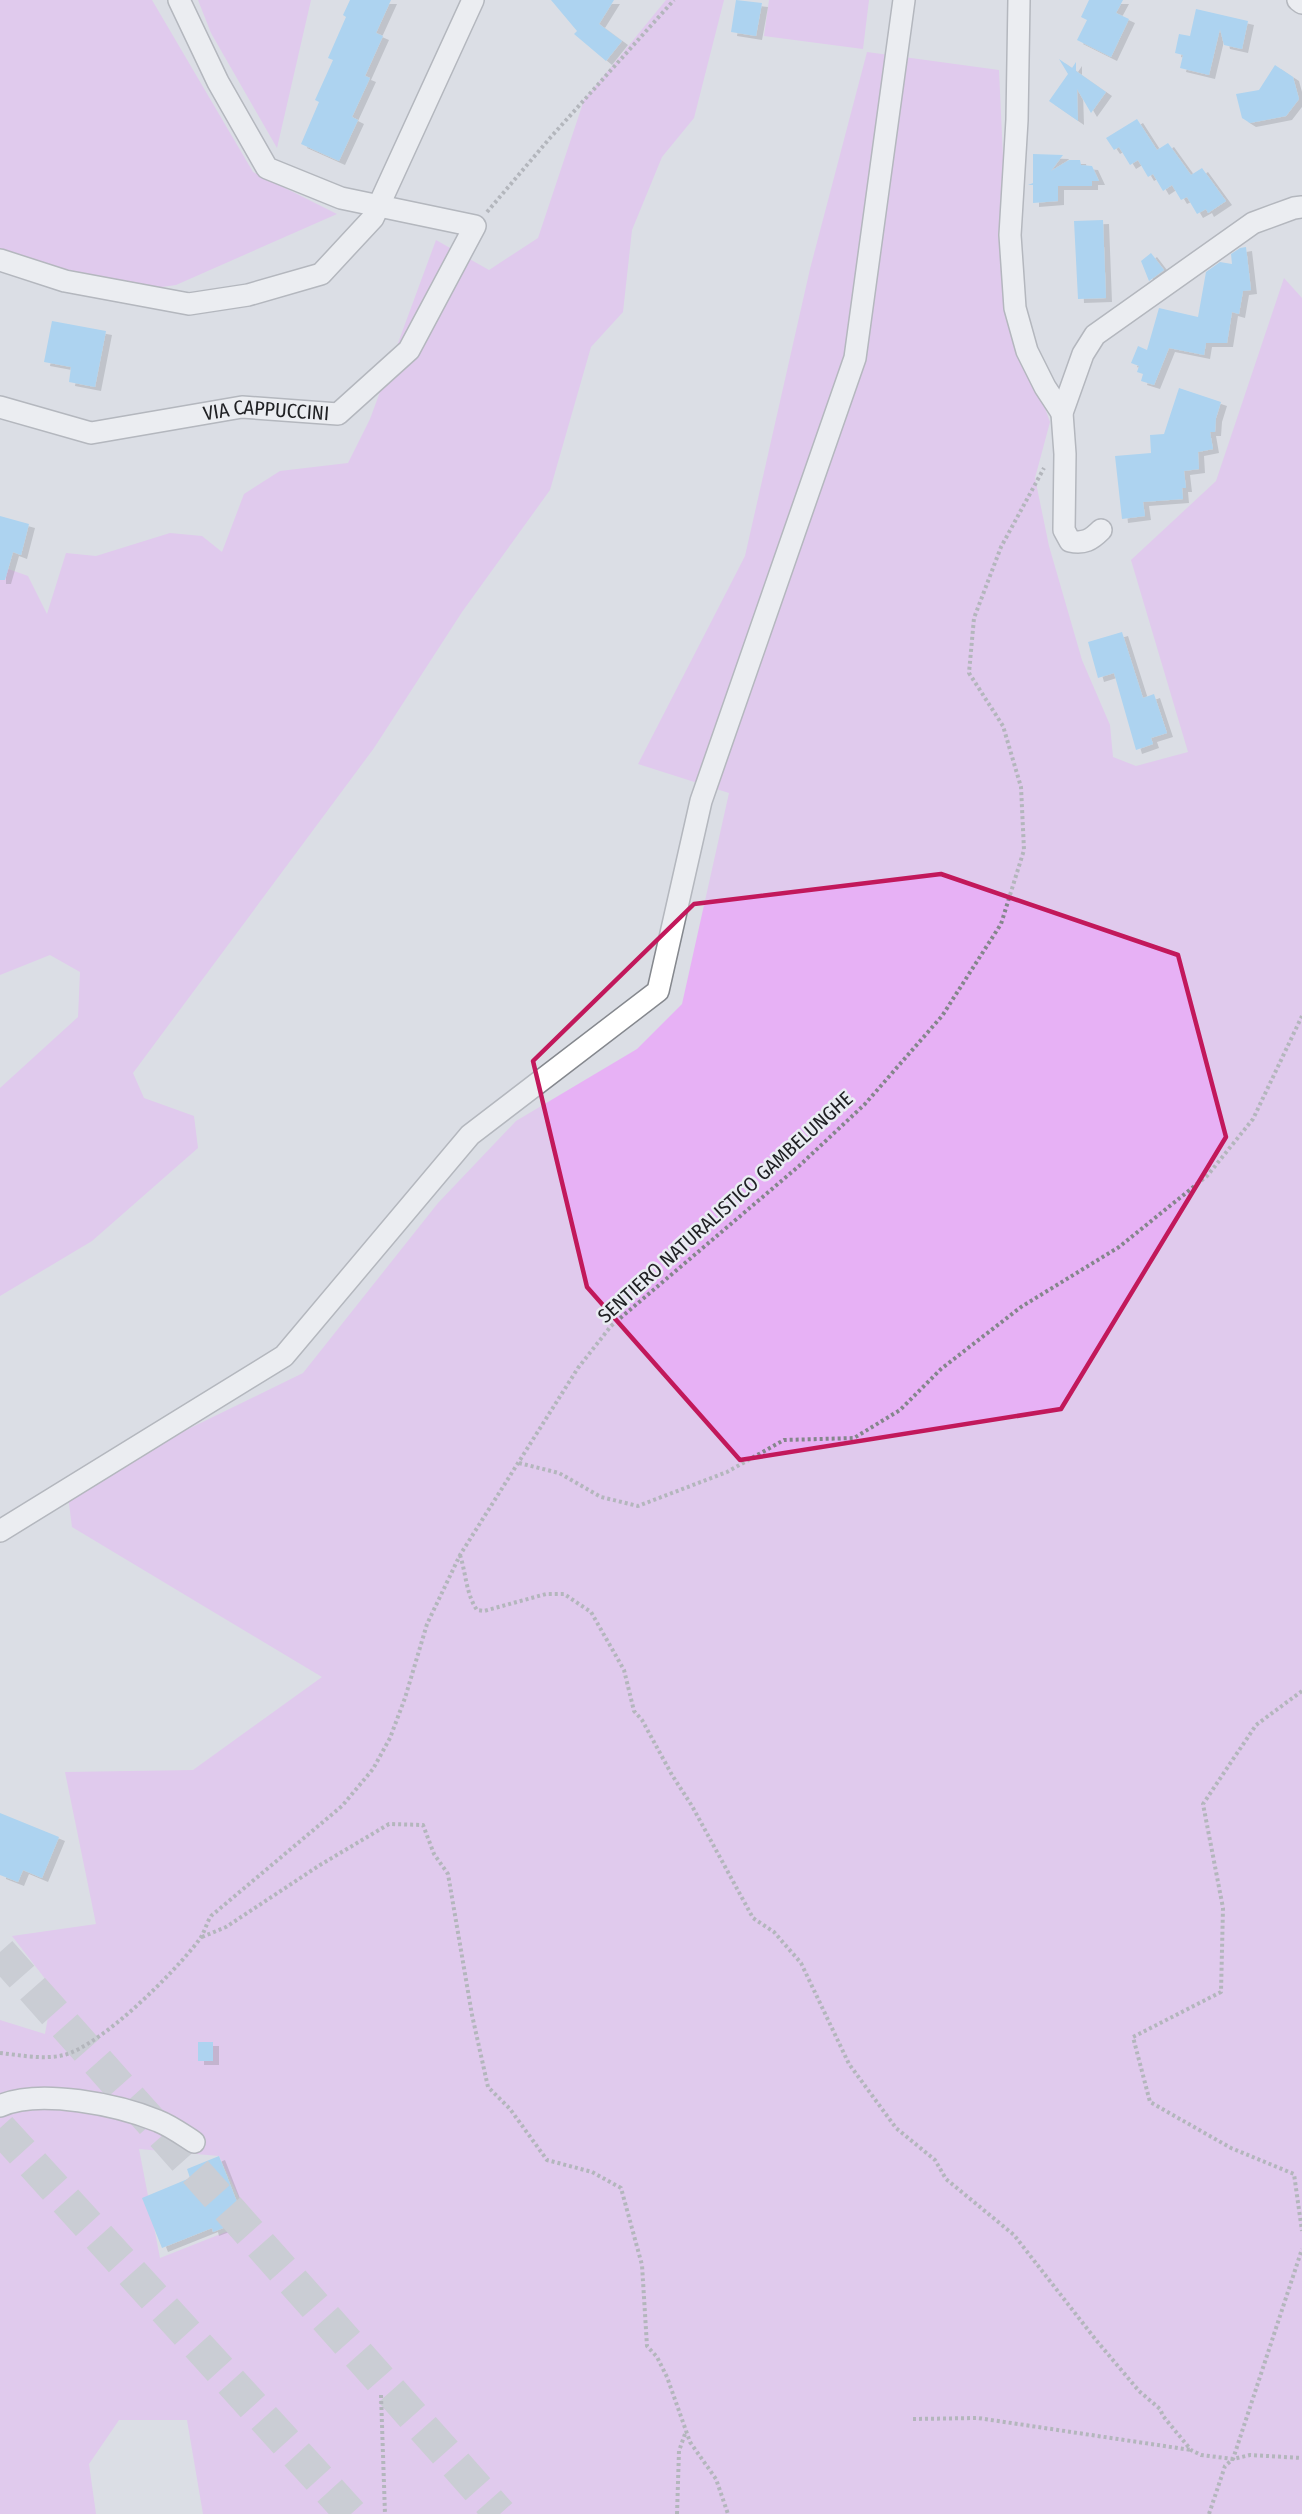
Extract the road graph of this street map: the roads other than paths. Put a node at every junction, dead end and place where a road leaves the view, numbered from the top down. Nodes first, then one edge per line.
1 (178, 0) edge
2 (473, 0) edge
3 (903, 0) edge
4 (1018, 0) edge
5 (1298, 0) edge
6 (1302, 3) edge
7 (379, 205) junction
8 (1302, 207) edge
9 (0, 260) edge
10 (0, 407) edge
11 (1062, 413) junction
12 (1101, 530) dead end
13 (0, 1531) edge
14 (0, 2106) edge
15 (194, 2142) dead end

1 - 7 street
2 - 7 street
3 - 13 street
4 - 11 street
5 - 6 street
7 - 9 street
7 - 10 street, VIA CAPPUCCINI
8 - 11 street
11 - 12 street
14 - 15 street

